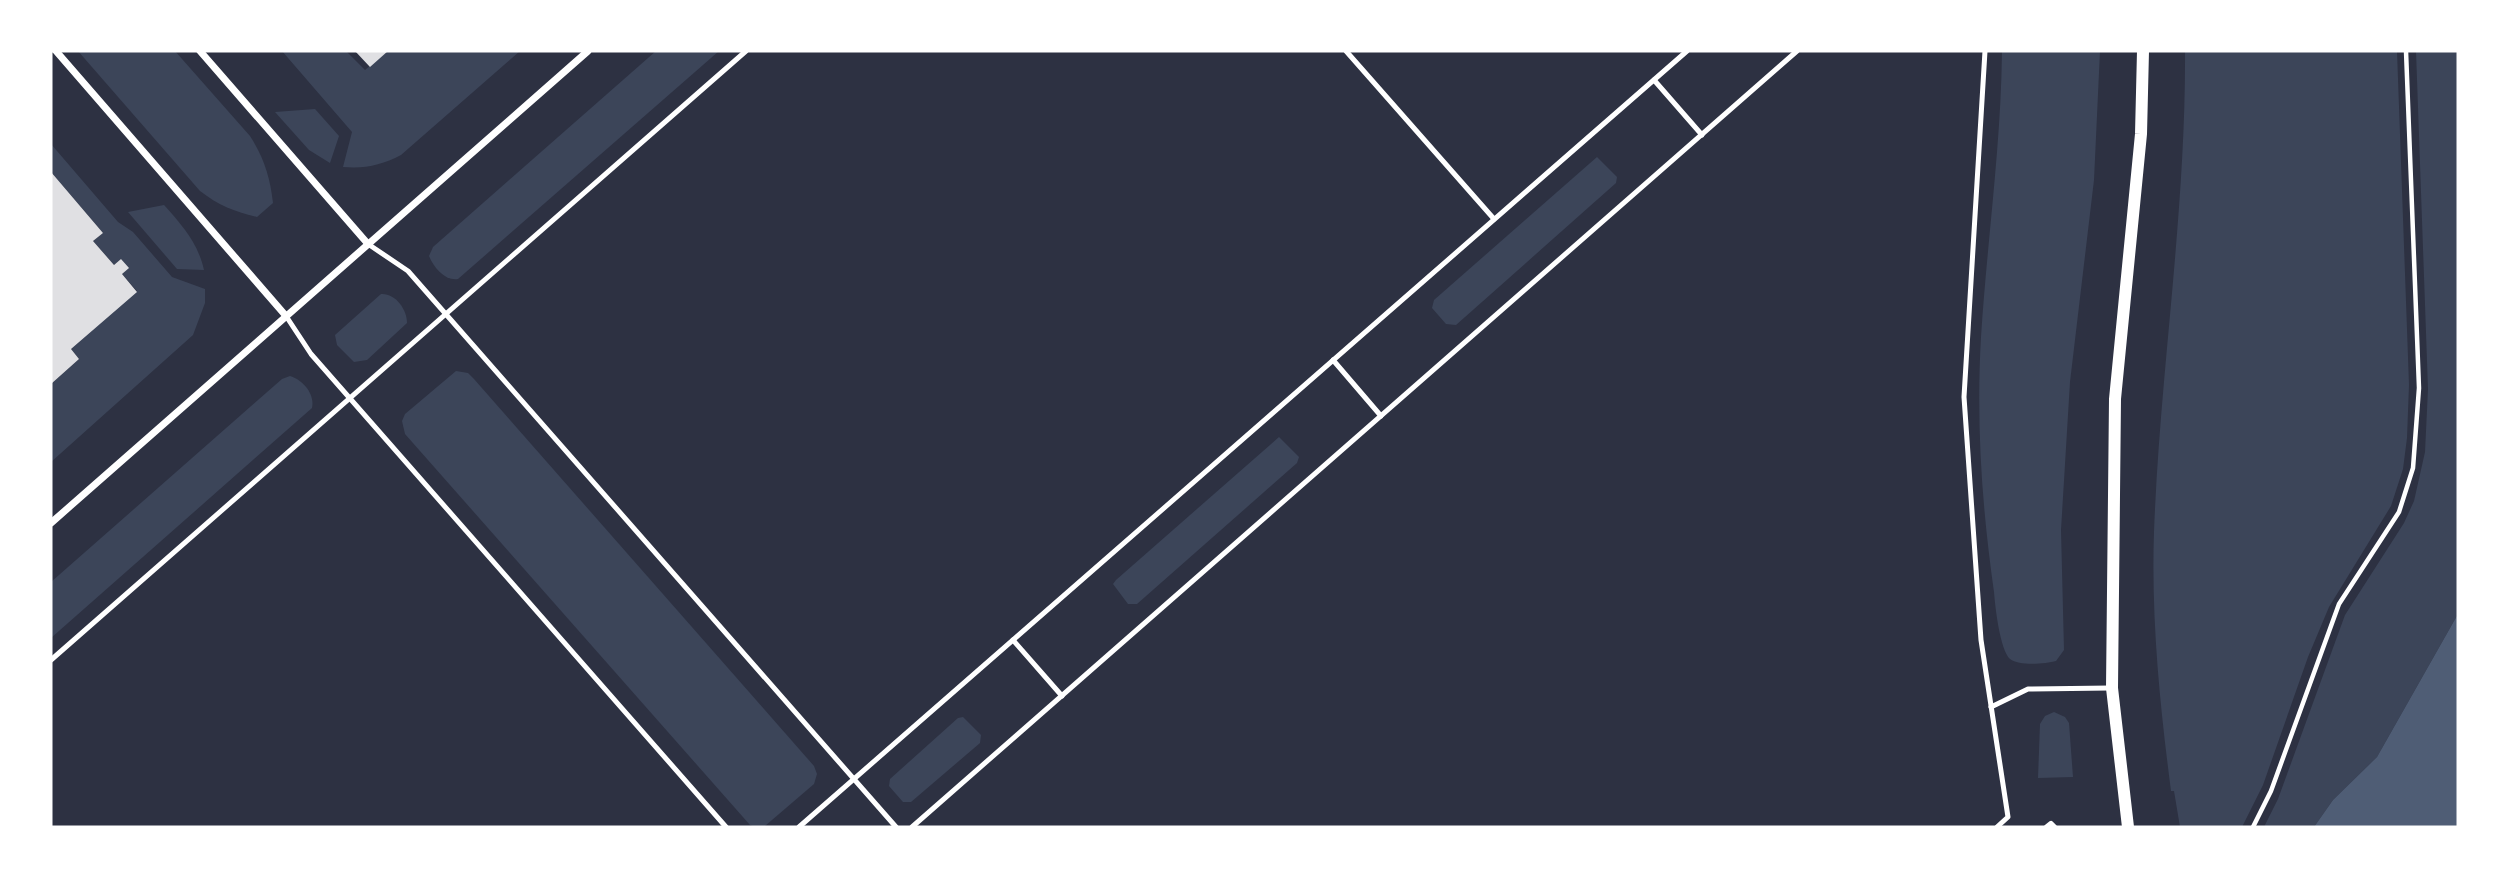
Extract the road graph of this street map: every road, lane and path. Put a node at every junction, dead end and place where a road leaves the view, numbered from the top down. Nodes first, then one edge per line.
1 (56, 51) edge
2 (200, 51) edge
3 (588, 51) edge
4 (746, 51) edge
5 (1346, 51) edge
6 (1687, 51) edge
7 (1797, 51) edge
8 (1986, 51) edge
9 (2143, 51) edge
10 (2406, 51) edge
11 (1654, 80) junction
12 (1702, 135) junction
13 (1494, 219) junction
14 (368, 244) junction
15 (445, 313) junction
16 (286, 316) junction
17 (1333, 360) junction
18 (349, 397) junction
19 (1381, 416) junction
20 (51, 523) edge
21 (1013, 640) junction
22 (51, 660) edge
23 (2112, 688) junction
24 (1062, 696) junction
25 (1991, 707) junction
26 (854, 779) junction
27 (726, 827) edge
28 (799, 827) edge
29 (896, 827) edge
30 (912, 827) edge
31 (1997, 827) edge
32 (2046, 827) edge
33 (2055, 827) edge
34 (2128, 827) edge
35 (2253, 827) edge

1 - 16 street
2 - 14 street
3 - 14 street
4 - 15 lane
5 - 13 lane
6 - 11 lane
7 - 12 lane
8 - 25 lane
9 - 23 street
10 - 35 path
11 - 12 lane
11 - 13 lane
12 - 19 lane
13 - 17 lane
14 - 15 lane
14 - 16 street
15 - 18 lane
15 - 26 lane
16 - 18 lane
16 - 20 street
17 - 19 lane
17 - 21 lane
18 - 22 lane
18 - 27 lane
19 - 24 lane
21 - 24 lane
21 - 26 lane
23 - 25 lane
23 - 34 street
24 - 30 lane
25 - 31 lane
26 - 28 lane
26 - 29 lane
32 - 33 path

